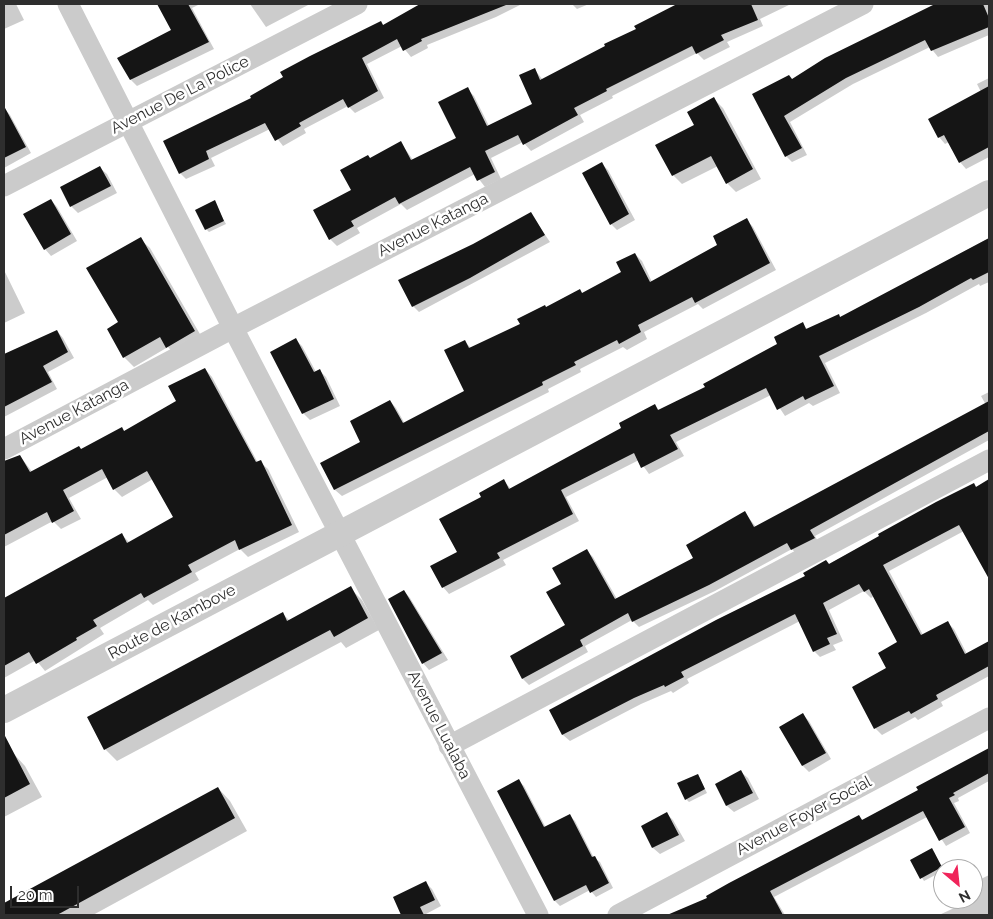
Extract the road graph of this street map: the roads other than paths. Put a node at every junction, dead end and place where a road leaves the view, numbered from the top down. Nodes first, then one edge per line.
1 (68, 4) edge
2 (357, 4) edge
3 (863, 4) edge
4 (127, 122) junction
5 (4, 186) edge
6 (989, 193) edge
7 (233, 328) junction
8 (4, 449) edge
9 (989, 460) edge
10 (340, 534) junction
11 (4, 710) edge
12 (989, 718) edge
13 (450, 746) junction
14 (538, 915) edge
15 (618, 915) edge

1 - 4 street, Avenue Lualaba
2 - 4 street, Avenue De La Police
3 - 7 street, Avenue Katanga
4 - 5 street, Avenue De La Police
4 - 7 street, Avenue Lualaba
6 - 10 street, Route de Kambove
7 - 8 street, Avenue Katanga
7 - 10 street, Avenue Lualaba
9 - 13 street
10 - 11 street, Route de Kambove
10 - 13 street, Avenue Lualaba
12 - 15 street, Avenue Foyer Social
13 - 14 street, Avenue Lualaba

